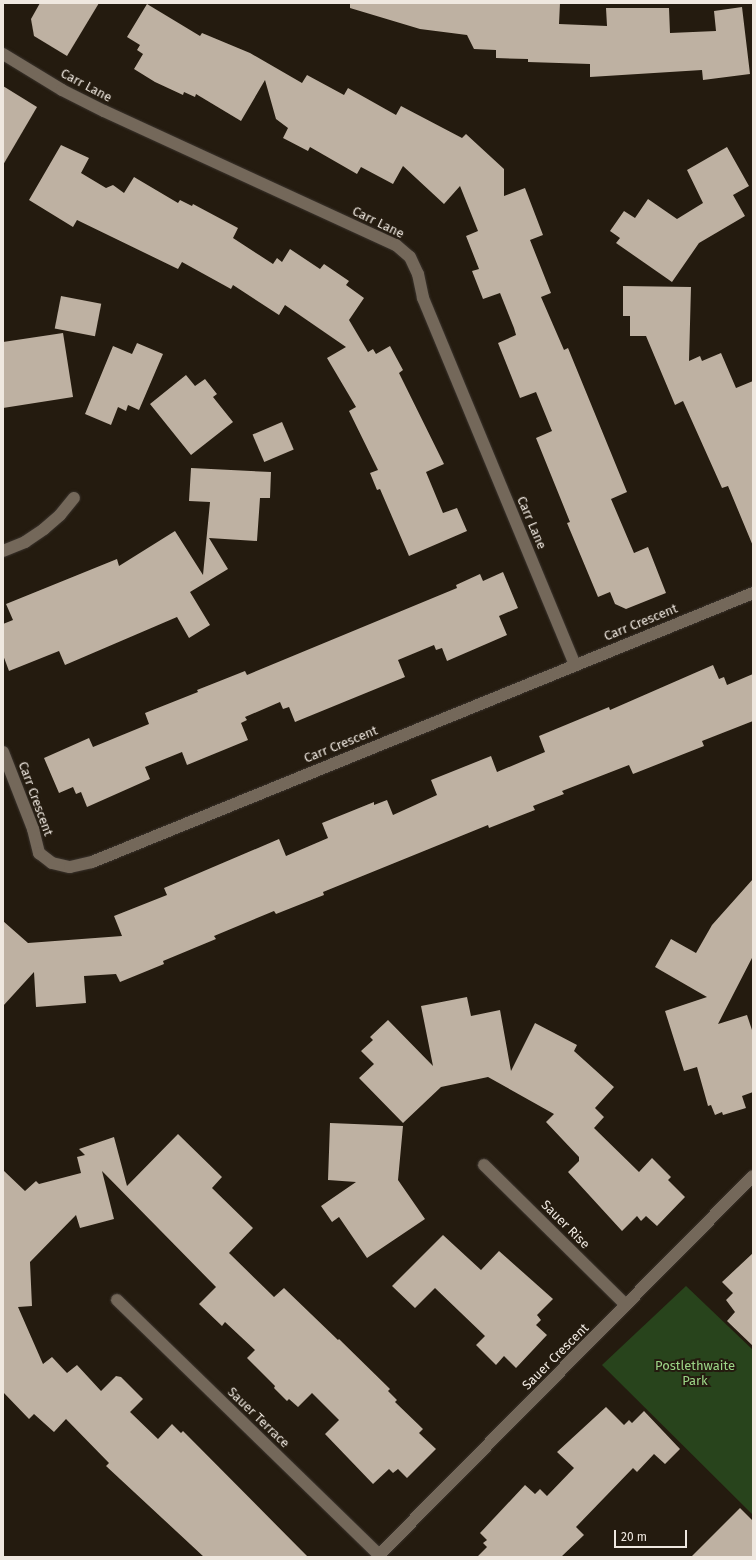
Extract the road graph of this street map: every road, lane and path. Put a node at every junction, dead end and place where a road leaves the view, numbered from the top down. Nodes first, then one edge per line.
1 (3, 54) edge
2 (74, 498) dead end
3 (3, 551) edge
4 (753, 593) edge
5 (576, 665) junction
6 (3, 752) edge
7 (484, 1165) dead end
8 (753, 1176) edge
9 (117, 1300) dead end
10 (626, 1305) junction
11 (378, 1556) edge

1 - 5 street, Carr Lane
2 - 3 street
4 - 5 street, Carr Crescent
5 - 6 street, Carr Crescent
7 - 10 street, Sauer Rise
8 - 10 street, Sauer Crescent
9 - 11 street, Sauer Terrace
10 - 11 street, Sauer Crescent

